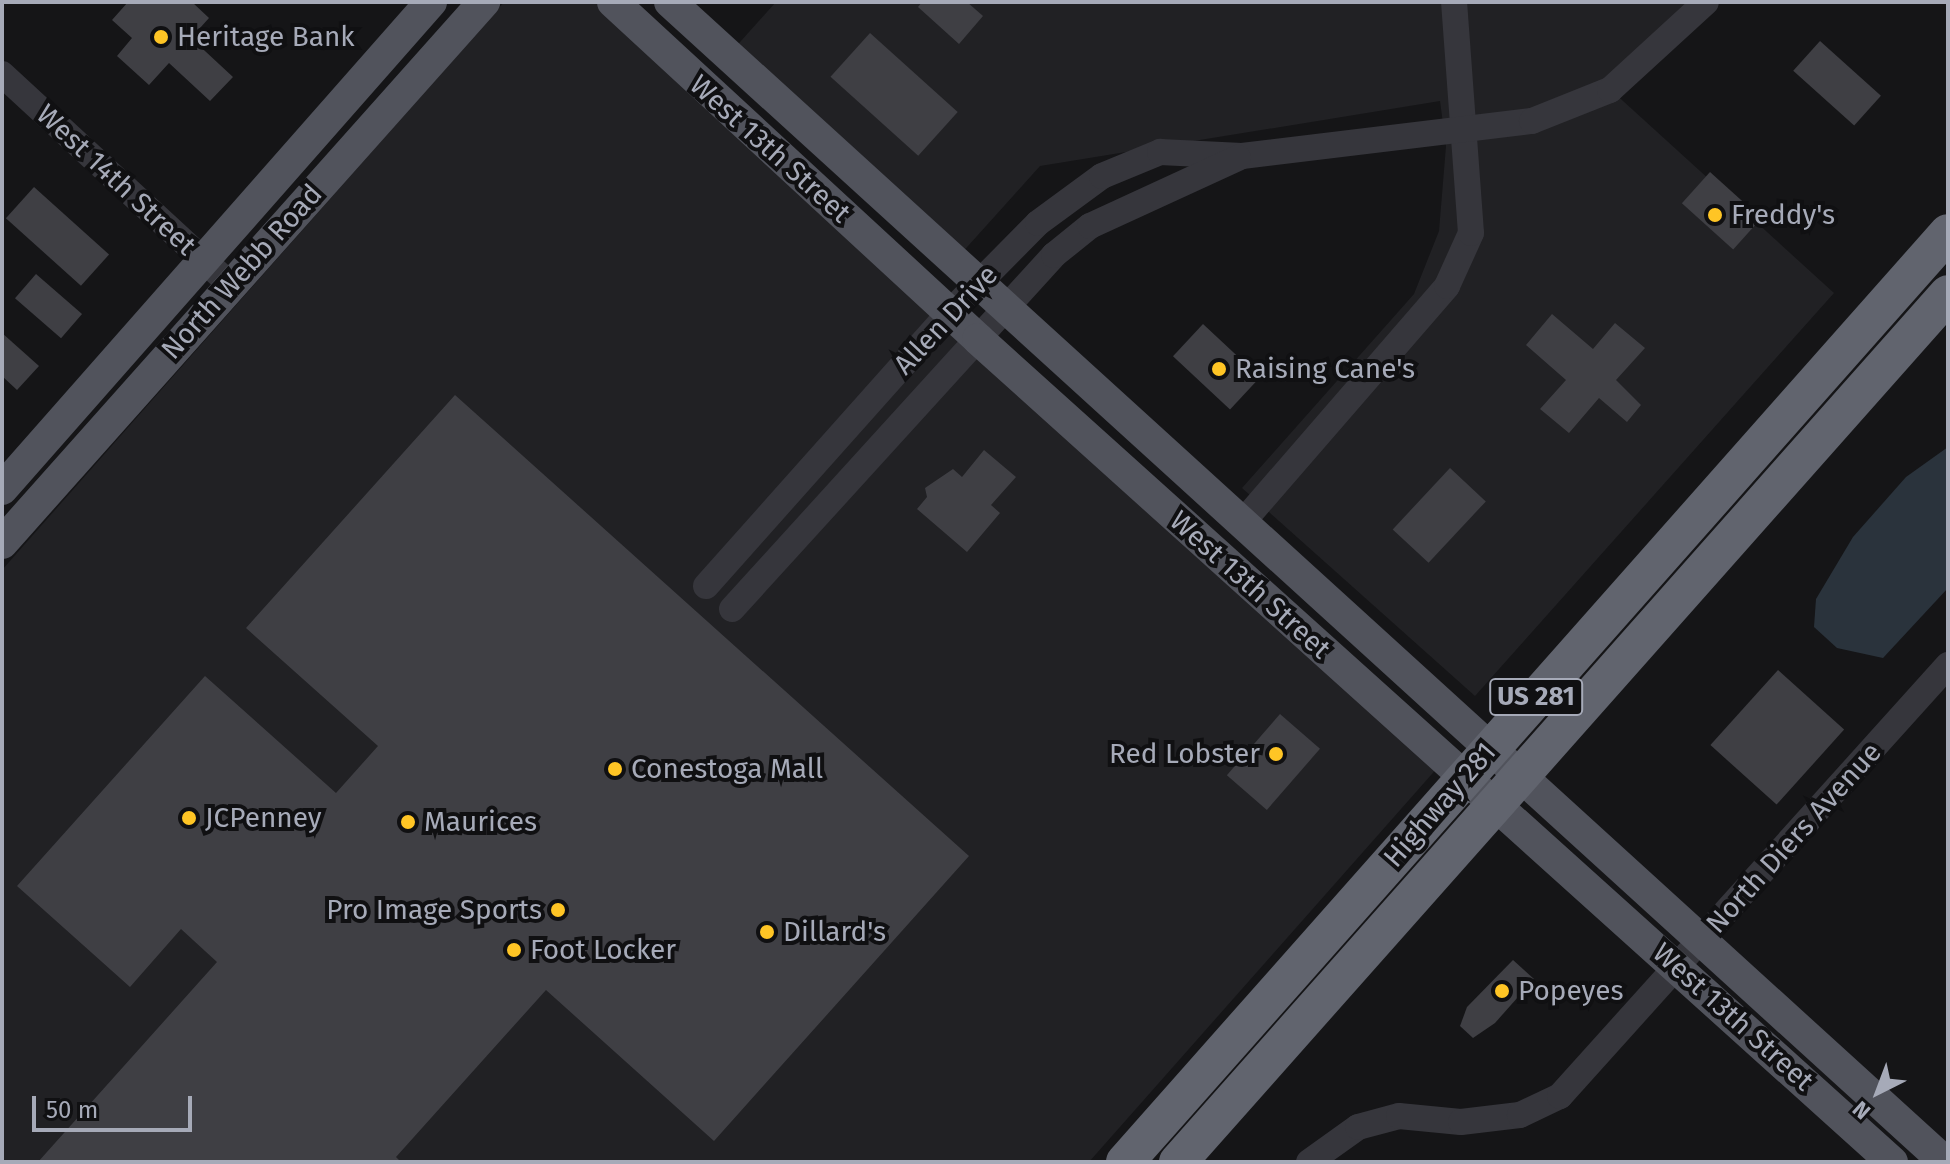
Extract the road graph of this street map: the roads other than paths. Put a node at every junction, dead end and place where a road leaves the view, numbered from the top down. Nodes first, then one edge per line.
1 (431, 2) edge
2 (484, 2) edge
3 (613, 2) edge
4 (670, 2) edge
5 (1454, 2) edge
6 (1706, 2) edge
7 (2, 74) edge
8 (1463, 126) junction
9 (1242, 156) junction
10 (1948, 233) edge
11 (205, 261) junction
12 (231, 285) junction
13 (977, 285) junction
14 (1948, 294) edge
15 (1004, 310) junction
16 (950, 312) junction
17 (978, 339) junction
18 (2, 489) edge
19 (1241, 524) junction
20 (2, 543) edge
21 (706, 586) dead end
22 (732, 609) dead end
23 (1948, 665) edge
24 (1489, 749) junction
25 (1519, 777) junction
26 (1464, 778) junction
27 (1494, 805) junction
28 (1701, 942) junction
29 (1679, 968) junction
30 (1125, 1162) edge
31 (1178, 1162) edge
32 (1309, 1162) edge
33 (1892, 1162) edge
34 (1945, 1162) edge

1 - 11 main road, North Webb Road
2 - 12 main road, North Webb Road
3 - 16 main road, West 13th Street
4 - 13 main road, West 13th Street
5 - 8 street
6 - 8 street, Allen Drive
7 - 11 street, West 14th Street
8 - 9 street, Allen Drive
8 - 19 street
9 - 13 street, Allen Drive
9 - 15 street, Allen Drive
10 - 24 highway, Highway 281 / US 281
11 - 12 street, West 14th Street
11 - 18 main road, North Webb Road
12 - 20 main road, North Webb Road
13 - 15 main road, West 13th Street
13 - 16 street, Allen Drive
14 - 25 highway, Highway 281 / US 281
15 - 17 street, Allen Drive
15 - 19 main road, West 13th Street
16 - 17 main road, West 13th Street
16 - 21 street, Allen Drive
17 - 22 street, Allen Drive
17 - 26 main road, West 13th Street
19 - 24 main road, West 13th Street
23 - 28 street, North Diers Avenue
24 - 25 main road, West 13th Street
24 - 26 highway, Highway 281 / US 281
25 - 27 highway, Highway 281 / US 281
25 - 28 main road, West 13th Street
26 - 27 main road, West 13th Street
26 - 30 highway, Highway 281 / US 281
27 - 29 main road, West 13th Street
27 - 31 highway, Highway 281 / US 281
28 - 29 street, North Diers Avenue
28 - 34 main road, West 13th Street
29 - 32 street, North Diers Avenue
29 - 33 main road, West 13th Street

